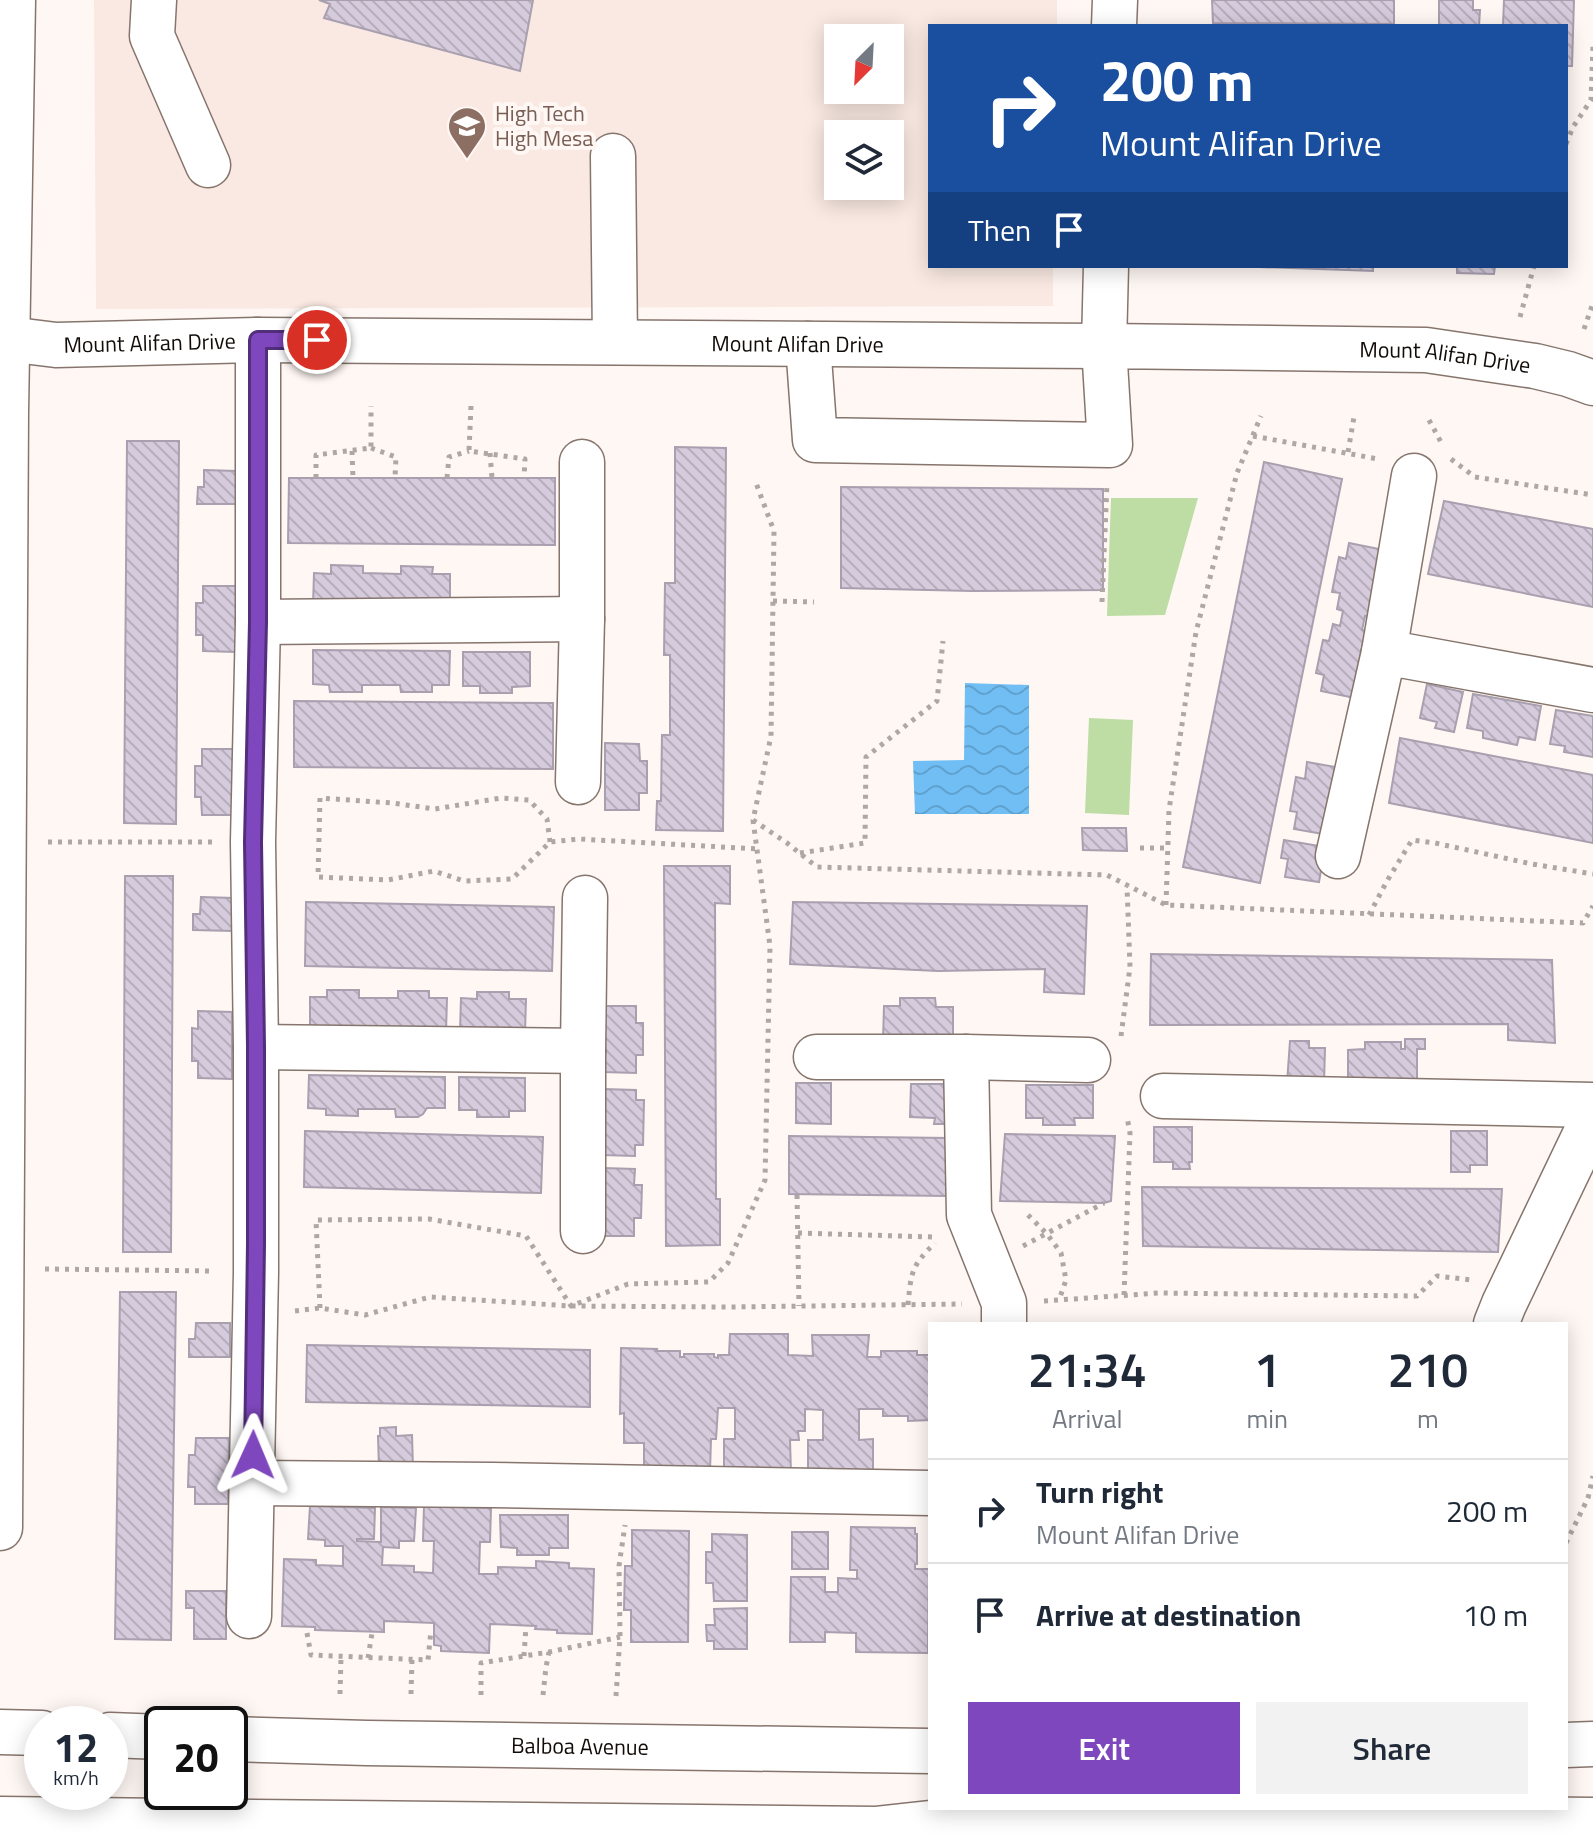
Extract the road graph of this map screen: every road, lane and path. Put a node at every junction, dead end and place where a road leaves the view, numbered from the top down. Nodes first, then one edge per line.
1 (13, 0) edge
2 (154, 0) edge
3 (1115, 0) edge
4 (1114, 24) edge
5 (1593, 46) edge
6 (1568, 139) edge
7 (613, 156) dead end
8 (208, 165) dead end
9 (1106, 268) edge
10 (1533, 268) edge
11 (1593, 303) edge
12 (1520, 317) dead end
13 (1584, 329) dead end
14 (3, 338) edge
15 (258, 340) junction
16 (615, 342) junction
17 (808, 344) junction
18 (1104, 346) junction
19 (1593, 383) edge
20 (371, 406) dead end
21 (471, 406) dead end
22 (1261, 416) dead end
23 (1354, 417) dead end
24 (1429, 420) dead end
25 (1253, 436) junction
26 (1110, 445) junction
27 (371, 448) junction
28 (352, 451) junction
29 (469, 451) junction
30 (1348, 452) junction
31 (490, 453) junction
32 (1436, 460) junction
33 (582, 462) dead end
34 (316, 478) dead end
35 (353, 478) dead end
36 (395, 478) dead end
37 (447, 478) dead end
38 (492, 478) dead end
39 (524, 478) dead end
40 (756, 483) dead end
41 (1593, 495) edge
42 (773, 601) junction
43 (814, 602) dead end
44 (1102, 602) dead end
45 (582, 619) junction
46 (258, 622) junction
47 (943, 641) dead end
48 (1384, 652) junction
49 (1593, 690) edge
50 (578, 782) dead end
51 (753, 820) junction
52 (48, 842) dead end
53 (253, 842) junction
54 (550, 842) junction
55 (1140, 848) dead end
56 (1168, 848) junction
57 (758, 849) junction
58 (799, 853) junction
59 (1338, 856) dead end
60 (1593, 874) edge
61 (585, 898) dead end
62 (1166, 905) junction
63 (1593, 906) edge
64 (1369, 915) junction
65 (256, 1047) junction
66 (583, 1051) junction
67 (816, 1057) dead end
68 (966, 1057) junction
69 (1088, 1060) dead end
70 (1163, 1096) dead end
71 (1593, 1105) edge
72 (1593, 1118) edge
73 (797, 1195) dead end
74 (1104, 1203) dead end
75 (1028, 1215) dead end
76 (583, 1231) dead end
77 (798, 1233) junction
78 (1047, 1234) junction
79 (987, 1260) junction
80 (45, 1269) dead end
81 (256, 1272) junction
82 (1059, 1300) junction
83 (908, 1305) junction
84 (571, 1306) junction
85 (799, 1306) junction
86 (320, 1308) junction
87 (1502, 1310) edge
88 (1004, 1314) edge
89 (255, 1317) junction
90 (1593, 1476) edge
91 (252, 1483) junction
92 (623, 1487) junction
93 (928, 1493) edge
94 (0, 1528) edge
95 (1568, 1539) edge
96 (249, 1616) dead end
97 (526, 1626) dead end
98 (431, 1630) dead end
99 (307, 1633) dead end
100 (372, 1633) dead end
101 (620, 1637) junction
102 (549, 1652) junction
103 (524, 1656) junction
104 (341, 1657) junction
105 (368, 1658) junction
106 (412, 1660) junction
107 (340, 1694) dead end
108 (411, 1694) dead end
109 (481, 1695) dead end
110 (543, 1695) dead end
111 (616, 1696) dead end
112 (0, 1732) edge
113 (24, 1733) edge
114 (248, 1740) edge
115 (1593, 1744) edge
116 (1568, 1745) edge
117 (928, 1751) edge
118 (0, 1819) edge
119 (1593, 1820) edge
120 (1022, 1822) edge
121 (1350, 1826) edge
122 (435, 1829) edge

1 - 14 main road
2 - 8 main road
3 - 4 main road
5 - 6 path
7 - 16 main road
9 - 18 main road
10 - 12 path
11 - 13 path
14 - 15 main road, Mount Alifan Drive
14 - 94 main road
15 - 16 main road, Mount Alifan Drive
15 - 46 main road
16 - 17 main road, Mount Alifan Drive
17 - 18 main road, Mount Alifan Drive
17 - 26 main road
18 - 19 main road, Mount Alifan Drive
18 - 26 main road
20 - 27 path
21 - 29 path
22 - 25 path
23 - 30 path
24 - 32 path
25 - 30 path
25 - 56 path
26 - 44 path
27 - 28 path
27 - 36 path
28 - 34 path
28 - 35 path
29 - 31 path
29 - 37 path
30 - 32 path
31 - 38 path
31 - 39 path
32 - 41 path
32 - 48 main road
33 - 45 main road
40 - 42 path
42 - 43 path
42 - 51 path
45 - 46 main road
45 - 50 main road
46 - 53 main road
47 - 58 path
48 - 49 main road
48 - 59 main road
51 - 57 path
51 - 58 path
52 - 53 path
53 - 65 main road
54 - 54 path
54 - 57 path
55 - 56 path
56 - 62 path
57 - 84 path
58 - 62 path
60 - 64 path
61 - 66 main road
62 - 64 path
63 - 64 path
65 - 66 main road
65 - 81 main road
66 - 76 main road
67 - 68 main road
68 - 69 main road
68 - 79 main road
70 - 71 main road
72 - 87 main road
73 - 77 path
74 - 78 path
75 - 78 path
77 - 83 path
77 - 85 path
78 - 79 path
78 - 82 path
79 - 88 main road
80 - 81 path
81 - 89 main road
82 - 87 path
82 - 88 path
83 - 85 path
83 - 88 path
84 - 85 path
84 - 86 path
84 - 86 path
86 - 89 path
89 - 91 main road
90 - 95 path
91 - 92 main road
91 - 96 main road
92 - 93 main road
92 - 101 path
97 - 103 path
98 - 106 path
99 - 104 path
100 - 105 path
101 - 102 path
101 - 111 path
102 - 103 path
102 - 110 path
103 - 109 path
104 - 105 path
104 - 107 path
105 - 106 path
106 - 108 path
112 - 113 main road
114 - 117 main road, Balboa Avenue
115 - 116 main road
118 - 122 main road
119 - 121 main road
120 - 121 main road
120 - 122 main road

